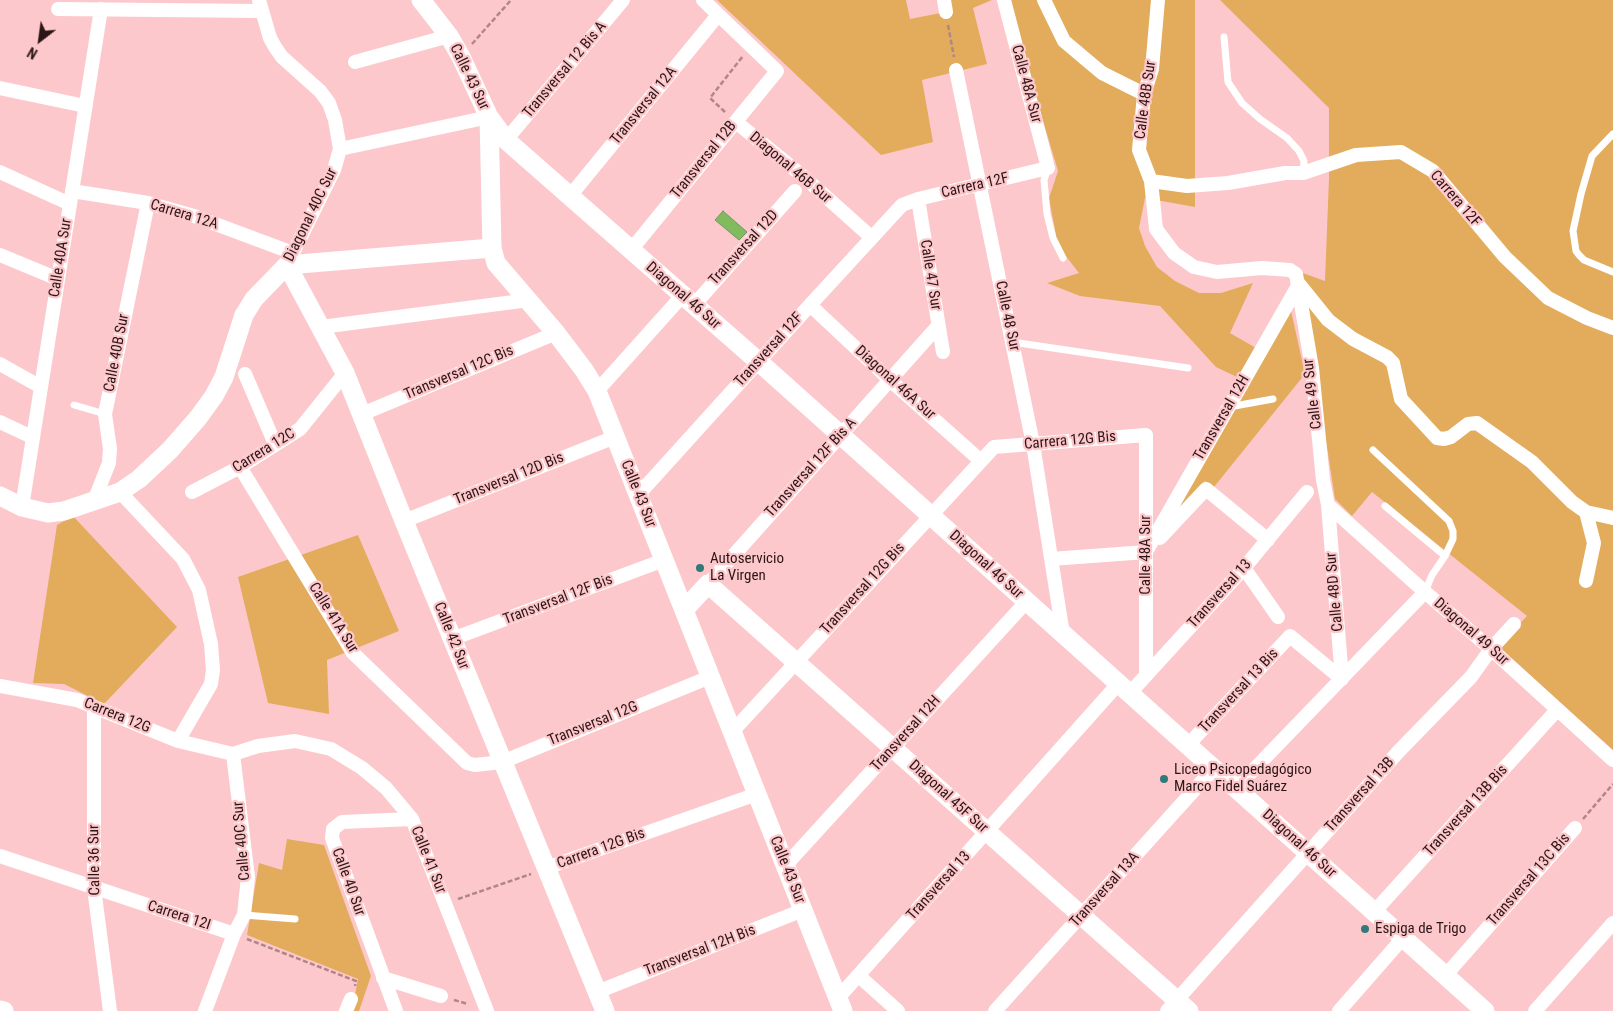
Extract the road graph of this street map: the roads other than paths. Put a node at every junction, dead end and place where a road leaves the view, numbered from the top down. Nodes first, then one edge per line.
1 (421, 0) edge
2 (623, 0) edge
3 (703, 0) edge
4 (1004, 0) edge
5 (1044, 0) edge
6 (1158, 0) edge
7 (260, 5) edge
8 (58, 9) dead end
9 (101, 9) junction
10 (718, 15) junction
11 (449, 36) junction
12 (1224, 37) dead end
13 (355, 62) dead end
14 (956, 70) road end
15 (0, 88) edge
16 (1144, 94) junction
17 (85, 106) junction
18 (489, 117) junction
19 (736, 122) junction
20 (1613, 134) edge
21 (506, 140) junction
22 (340, 149) junction
23 (1048, 168) junction
24 (0, 172) edge
25 (1303, 173) junction
26 (1151, 181) junction
27 (980, 185) junction
28 (795, 191) dead end
29 (570, 196) junction
30 (71, 198) junction
31 (918, 199) junction
32 (148, 203) junction
33 (902, 205) joint
34 (871, 237) junction
35 (492, 248) junction
36 (631, 250) junction
37 (0, 255) edge
38 (1062, 258) dead end
39 (290, 259) junction
40 (1613, 272) edge
41 (58, 279) junction
42 (1299, 284) junction
43 (529, 300) junction
44 (688, 300) junction
45 (810, 304) junction
46 (938, 326) junction
47 (321, 327) junction
48 (1613, 328) edge
49 (556, 333) junction
50 (1012, 342) junction
51 (943, 352) dead end
52 (759, 362) junction
53 (0, 364) edge
54 (1188, 368) dead end
55 (345, 373) junction
56 (245, 374) dead end
57 (890, 380) junction
58 (41, 387) junction
59 (597, 391) junction
60 (1274, 399) dead end
61 (74, 405) dead end
62 (1228, 407) junction
63 (105, 414) junction
64 (362, 414) junction
65 (0, 422) edge
66 (841, 435) junction
67 (1146, 435) joint
68 (32, 437) junction
69 (615, 437) junction
70 (275, 444) junction
71 (1033, 444) junction
72 (994, 447) joint
73 (1373, 450) dead end
74 (981, 460) junction
75 (240, 467) junction
76 (120, 492) junction
77 (192, 492) dead end
78 (1307, 492) dead end
79 (638, 495) junction
80 (0, 496) edge
81 (94, 501) junction
82 (1328, 505) junction
83 (1385, 506) dead end
84 (22, 507) junction
85 (1586, 512) junction
86 (931, 515) junction
87 (1613, 518) edge
88 (404, 520) junction
89 (1268, 540) junction
90 (1146, 552) junction
91 (1445, 556) junction
92 (1051, 558) junction
93 (664, 560) junction
94 (1244, 568) junction
95 (1586, 581) dead end
96 (708, 584) junction
97 (1424, 592) junction
98 (1027, 601) junction
99 (684, 610) junction
100 (1278, 617) dead end
101 (1514, 624) dead end
102 (1063, 634) junction
103 (452, 639) junction
104 (1491, 649) junction
105 (796, 662) junction
106 (1146, 674) junction
107 (710, 677) junction
108 (1342, 679) junction
109 (0, 686) edge
110 (1124, 688) junction
111 (94, 707) junction
112 (1558, 710) junction
113 (732, 732) junction
114 (178, 741) junction
115 (1188, 745) junction
116 (893, 748) junction
117 (233, 754) junction
118 (1613, 760) edge
119 (502, 762) junction
120 (475, 765) joint
121 (1214, 768) junction
122 (1236, 788) junction
123 (756, 794) junction
124 (412, 819) junction
125 (1575, 828) road end
126 (987, 832) junction
127 (1308, 852) junction
128 (0, 856) edge
129 (785, 866) junction
130 (546, 868) junction
131 (94, 888) junction
132 (803, 910) junction
133 (1374, 912) junction
134 (244, 915) junction
135 (1081, 916) junction
136 (295, 919) dead end
137 (1613, 924) edge
138 (234, 934) junction
139 (1404, 938) junction
140 (859, 976) junction
141 (1445, 976) junction
142 (383, 978) junction
143 (597, 992) junction
144 (441, 996) road end
145 (841, 1005) edge
146 (1177, 1007) edge
147 (0, 1010) edge
148 (489, 1010) edge
149 (4, 1011) edge
150 (110, 1011) edge
151 (205, 1011) edge
152 (396, 1011) edge
153 (605, 1011) edge
154 (898, 1011) edge
155 (996, 1011) edge
156 (1339, 1011) edge
157 (1485, 1011) edge
158 (1535, 1011) edge

1 - 11 street, Calle 43 Sur
2 - 21 street, Transversal 12 Bis A
3 - 10 street
4 - 23 street, Calle 48A Sur
5 - 16 street
6 - 16 street, Calle 48B Sur
7 - 9 street
7 - 22 street
8 - 9 street
9 - 17 street, Calle 40A Sur
10 - 19 street, Transversal 12B
10 - 29 street, Transversal 12A
11 - 13 street
11 - 18 street, Calle 43 Sur
12 - 25 lane
14 - 27 street, Calle 48 Sur
15 - 17 street
16 - 26 street, Calle 48B Sur
17 - 30 street, Calle 40A Sur
18 - 21 street, Diagonal 46 Sur
18 - 22 street
18 - 35 street, Calle 43 Sur
19 - 34 street, Diagonal 46B Sur
19 - 36 street, Transversal 12B
20 - 40 lane
21 - 29 street, Diagonal 46 Sur
22 - 39 street, Diagonal 40C Sur
23 - 27 street, Carrera 12F
23 - 38 lane
24 - 30 street, Carrera 12A
25 - 26 street, Carrera 12F
25 - 48 street, Carrera 12F
26 - 42 street, Calle 48B Sur
27 - 31 street, Carrera 12F
27 - 50 street, Calle 48 Sur
28 - 44 street, Transversal 12D
29 - 36 street, Diagonal 46 Sur
30 - 32 street, Carrera 12A
30 - 41 street, Calle 40A Sur
31 - 33 street, Carrera 12F
31 - 46 street, Calle 47 Sur
32 - 39 street, Carrera 12A
32 - 63 street, Calle 40B Sur
33 - 34 street, Transversal 12F
34 - 45 street, Transversal 12F
35 - 39 street
35 - 43 street, Calle 43 Sur
36 - 44 street, Diagonal 46 Sur
37 - 41 street
39 - 47 street, Calle 42 Sur
39 - 76 street, Diagonal 40C Sur
41 - 58 street, Calle 40A Sur
42 - 62 street, Transversal 12H
42 - 82 street, Calle 49 Sur
42 - 85 street
43 - 47 street
43 - 49 street, Calle 43 Sur
44 - 52 street, Diagonal 46 Sur
44 - 59 street, Transversal 12D
45 - 52 street, Transversal 12F
45 - 57 street, Diagonal 46A Sur
46 - 51 street, Calle 47 Sur
46 - 57 street, Transversal 12F Bis A
47 - 55 street, Calle 42 Sur
49 - 59 street, Calle 43 Sur
49 - 64 street, Transversal 12C Bis
50 - 54 lane
50 - 71 street, Calle 48 Sur
52 - 66 street, Diagonal 46 Sur
52 - 79 street, Transversal 12F
53 - 58 street
55 - 64 street, Calle 42 Sur
55 - 70 street, Carrera 12C
56 - 70 street
57 - 66 street, Transversal 12F Bis A
57 - 74 street, Diagonal 46A Sur
58 - 68 street, Calle 40A Sur
59 - 69 street, Calle 43 Sur
60 - 62 lane
61 - 63 lane
62 - 90 street, Transversal 12H
63 - 81 street, Calle 40B Sur
64 - 88 street, Calle 42 Sur
65 - 68 street
66 - 86 street, Diagonal 46 Sur
66 - 96 street, Transversal 12F Bis A
67 - 71 street, Carrera 12G Bis
67 - 90 street, Calle 48A Sur
68 - 84 street, Calle 40A Sur
69 - 79 street, Calle 43 Sur
69 - 88 street, Transversal 12D Bis
70 - 75 street, Carrera 12C
71 - 72 street, Carrera 12G Bis
71 - 92 street, Calle 48 Sur
72 - 74 street, Transversal 12G Bis
73 - 91 lane
74 - 86 street, Transversal 12G Bis
75 - 77 street, Carrera 12C
75 - 120 street, Calle 41A Sur
76 - 81 street
76 - 114 street
78 - 89 street, Transversal 13
79 - 93 street, Calle 43 Sur
80 - 84 street
81 - 84 street
82 - 97 street, Diagonal 49 Sur
82 - 108 street, Calle 48D Sur
83 - 91 lane
85 - 87 street
85 - 95 street
86 - 98 street, Diagonal 46 Sur
86 - 105 street, Transversal 12G Bis
88 - 103 street, Calle 42 Sur
89 - 90 street
89 - 94 street, Transversal 13
90 - 92 street
90 - 106 street, Calle 48A Sur
91 - 97 lane
92 - 102 street, Calle 48 Sur
93 - 99 street, Calle 43 Sur
93 - 103 street, Transversal 12F Bis
94 - 100 street
94 - 106 street, Transversal 13
96 - 99 street, Transversal 12F Bis A
96 - 105 street, Diagonal 45F Sur
97 - 104 street, Diagonal 49 Sur
97 - 108 street
98 - 102 street, Diagonal 46 Sur
98 - 116 street, Transversal 12H
99 - 107 street, Calle 43 Sur
101 - 104 street, Transversal 13B
102 - 110 street, Diagonal 46 Sur
103 - 119 street, Calle 42 Sur
104 - 112 street, Diagonal 49 Sur
104 - 127 street, Transversal 13B
105 - 113 street, Transversal 12G Bis
105 - 116 street, Diagonal 45F Sur
106 - 110 street, Transversal 13
107 - 113 street, Calle 43 Sur
107 - 119 street, Transversal 12G
108 - 115 street, Transversal 13 Bis
108 - 122 street
109 - 111 street, Carrera 12G
110 - 115 street, Diagonal 46 Sur
110 - 126 street, Transversal 13
111 - 114 street, Carrera 12G
111 - 131 street, Calle 36 Sur
112 - 118 street, Diagonal 49 Sur
112 - 133 street, Transversal 13B Bis
113 - 123 street, Calle 43 Sur
114 - 117 street, Carrera 12G
115 - 121 street, Diagonal 46 Sur
116 - 126 street, Diagonal 45F Sur
116 - 129 street, Transversal 12H
117 - 124 street, Calle 41 Sur
117 - 134 street, Calle 40C Sur
119 - 120 street, Transversal 12G
119 - 130 street, Calle 42 Sur
121 - 122 street, Diagonal 46 Sur
121 - 135 street, Transversal 13A
122 - 127 street, Diagonal 46 Sur
123 - 129 street, Calle 43 Sur
123 - 130 street, Carrera 12G Bis
124 - 142 street, Calle 40 Sur
124 - 148 street, Calle 41 Sur
125 - 141 street, Transversal 13C Bis
126 - 135 street, Diagonal 45F Sur
126 - 140 street, Transversal 13
127 - 133 street, Diagonal 46 Sur
127 - 146 street, Transversal 13B
128 - 131 street, Carrera 12I
129 - 132 street, Calle 43 Sur
130 - 143 street, Calle 42 Sur
131 - 138 street, Carrera 12I
131 - 150 street, Calle 36 Sur
132 - 143 street, Transversal 12H Bis
132 - 145 street, Calle 43 Sur
133 - 139 street, Diagonal 46 Sur
134 - 136 lane
134 - 138 street, Calle 40C Sur
135 - 146 street, Diagonal 45F Sur
135 - 155 street, Transversal 13A
137 - 158 street
138 - 151 street, Calle 40C Sur
139 - 141 street, Diagonal 46 Sur
139 - 156 street
140 - 145 street, Transversal 13
140 - 154 street
141 - 157 street, Diagonal 46 Sur
142 - 144 street
142 - 152 street, Calle 40 Sur
143 - 153 street, Calle 42 Sur
147 - 149 street

